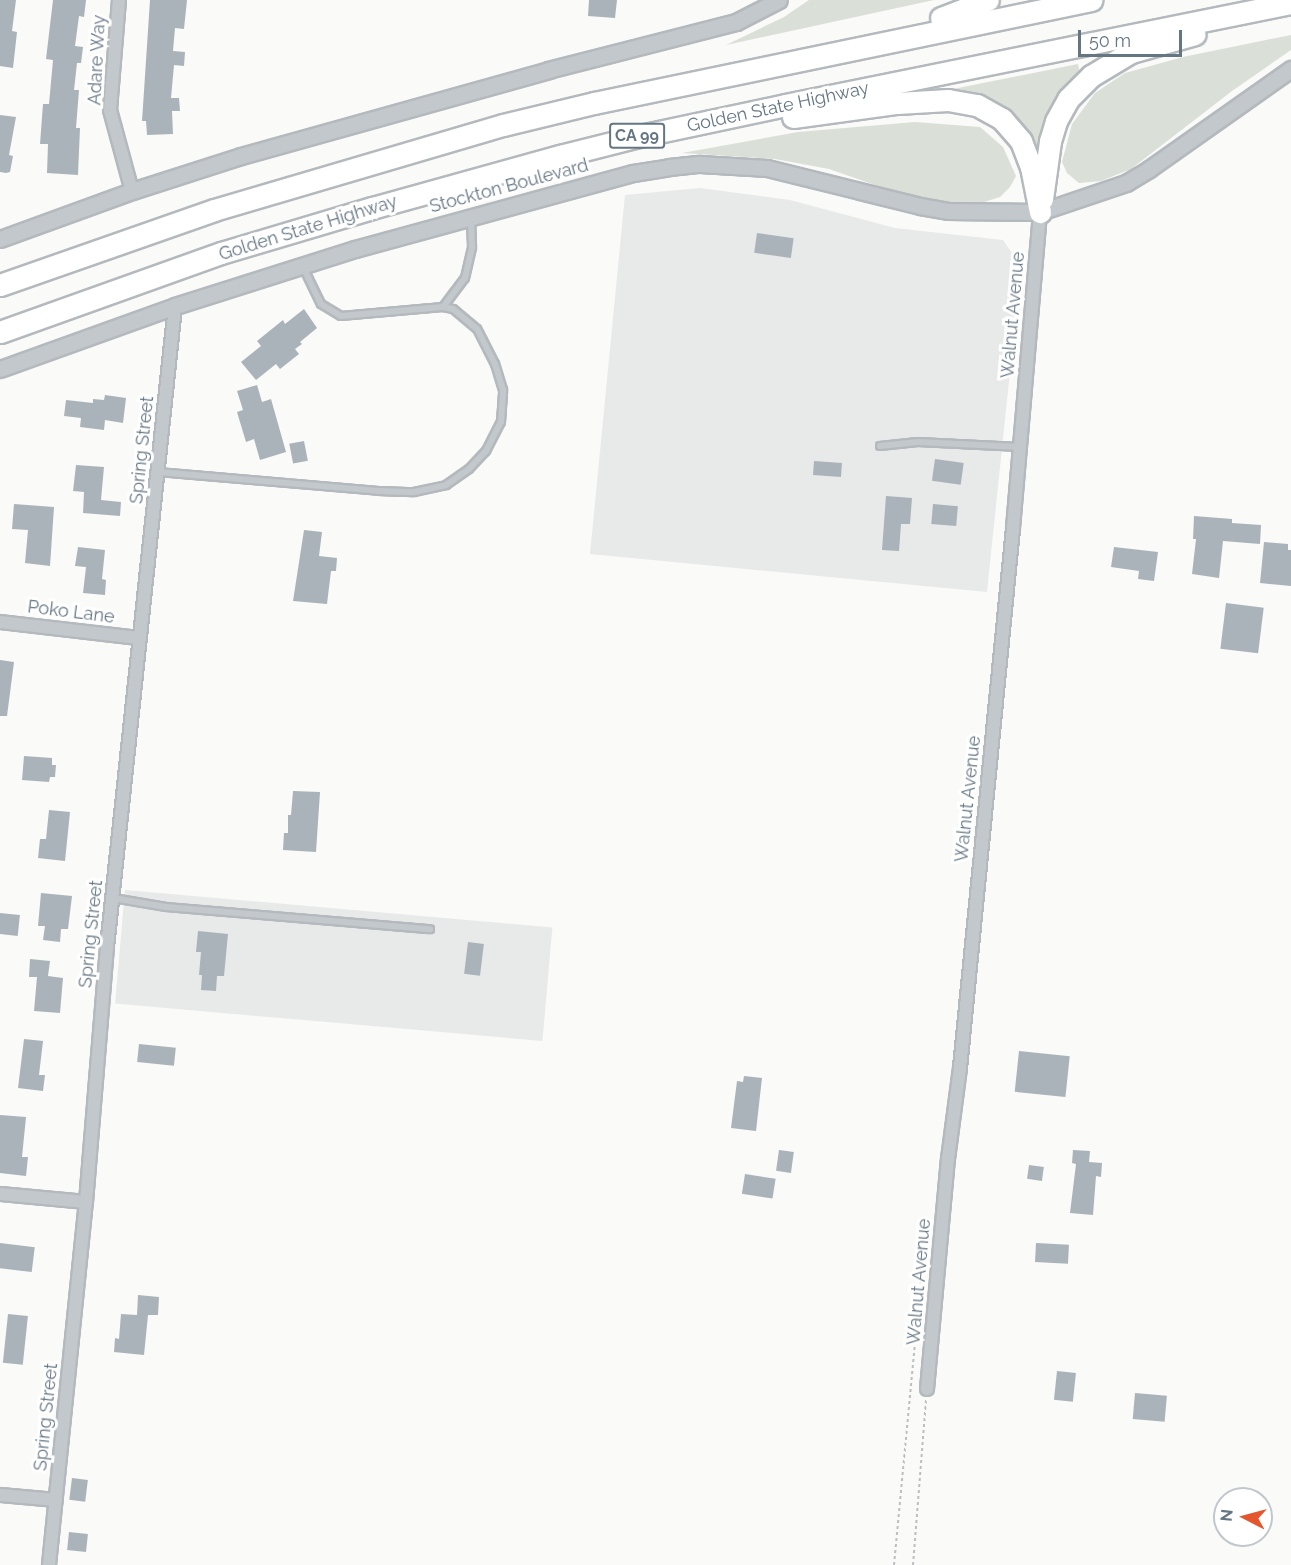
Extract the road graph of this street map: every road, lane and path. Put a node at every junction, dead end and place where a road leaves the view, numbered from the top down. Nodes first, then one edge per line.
1 (119, 0) edge
2 (779, 0) edge
3 (988, 0) edge
4 (1091, 0) edge
5 (1291, 3) edge
6 (1291, 8) edge
7 (803, 58) junction
8 (1291, 69) edge
9 (676, 129) junction
10 (132, 191) junction
11 (1040, 212) junction
12 (471, 216) junction
13 (0, 239) edge
14 (302, 265) junction
15 (0, 285) edge
16 (175, 306) junction
17 (443, 307) junction
18 (0, 332) edge
19 (0, 369) edge
20 (880, 446) dead end
21 (1020, 447) junction
22 (158, 472) junction
23 (0, 622) edge
24 (139, 638) junction
25 (113, 898) junction
26 (430, 929) dead end
27 (0, 1194) edge
28 (86, 1202) junction
29 (941, 1231) junction
30 (927, 1389) joint
31 (0, 1495) edge
32 (56, 1500) junction
33 (50, 1565) edge
34 (894, 1565) edge
35 (913, 1565) edge

1 - 10 street, Adare Way
2 - 10 street
3 - 7 highway
4 - 7 highway, CA 99
5 - 9 highway, Golden State Highway / CA 99
6 - 11 highway
7 - 15 highway, CA 99
8 - 11 street, Stockton Boulevard
9 - 11 highway
9 - 18 highway, Golden State Highway / CA 99
10 - 13 street
11 - 12 street, Stockton Boulevard
11 - 21 street, Walnut Avenue
12 - 14 street, Stockton Boulevard
12 - 17 lane
14 - 16 street, Stockton Boulevard
14 - 17 lane
16 - 19 street, Stockton Boulevard
16 - 22 street, Spring Street
17 - 22 lane
20 - 21 lane
21 - 29 street, Walnut Avenue
22 - 24 street, Spring Street
23 - 24 street, Poko Lane
24 - 25 street, Spring Street
25 - 26 lane
25 - 28 street, Spring Street
27 - 28 street
28 - 32 street, Spring Street
29 - 30 street, Walnut Avenue
29 - 34 path
30 - 35 path
31 - 32 street
32 - 33 street, Spring Street

